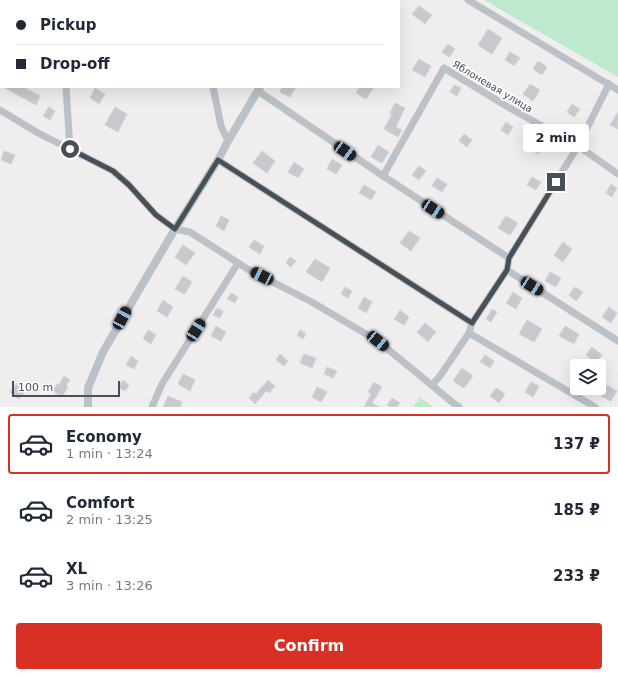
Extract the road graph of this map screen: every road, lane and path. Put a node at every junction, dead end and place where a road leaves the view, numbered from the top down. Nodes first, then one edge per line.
1 (468, 0) edge
2 (609, 84) junction
3 (66, 88) edge
4 (213, 88) edge
5 (259, 89) edge
6 (618, 90) edge
7 (0, 110) edge
8 (228, 141) junction
9 (578, 146) junction
10 (70, 149) junction
11 (218, 160) junction
12 (618, 174) edge
13 (383, 176) junction
14 (175, 229) junction
15 (509, 258) junction
16 (238, 263) junction
17 (507, 270) junction
18 (472, 323) junction
19 (469, 333) junction
20 (618, 340) edge
21 (432, 385) junction
22 (88, 407) edge
23 (152, 407) edge
24 (459, 407) edge
25 (595, 407) edge

1 - 2 street
2 - 6 street
2 - 9 street
3 - 10 street
4 - 8 street
5 - 8 street
5 - 13 street
7 - 10 street
8 - 11 street
9 - 12 street, Яблоневая улица
9 - 13 street, Яблоневая улица
9 - 15 street
10 - 14 street
11 - 14 street
11 - 18 street
13 - 15 street
14 - 16 street
14 - 22 street
15 - 17 street
16 - 21 street
16 - 23 street
17 - 18 street
17 - 20 street
18 - 19 street
19 - 21 street
19 - 25 street
21 - 24 street

